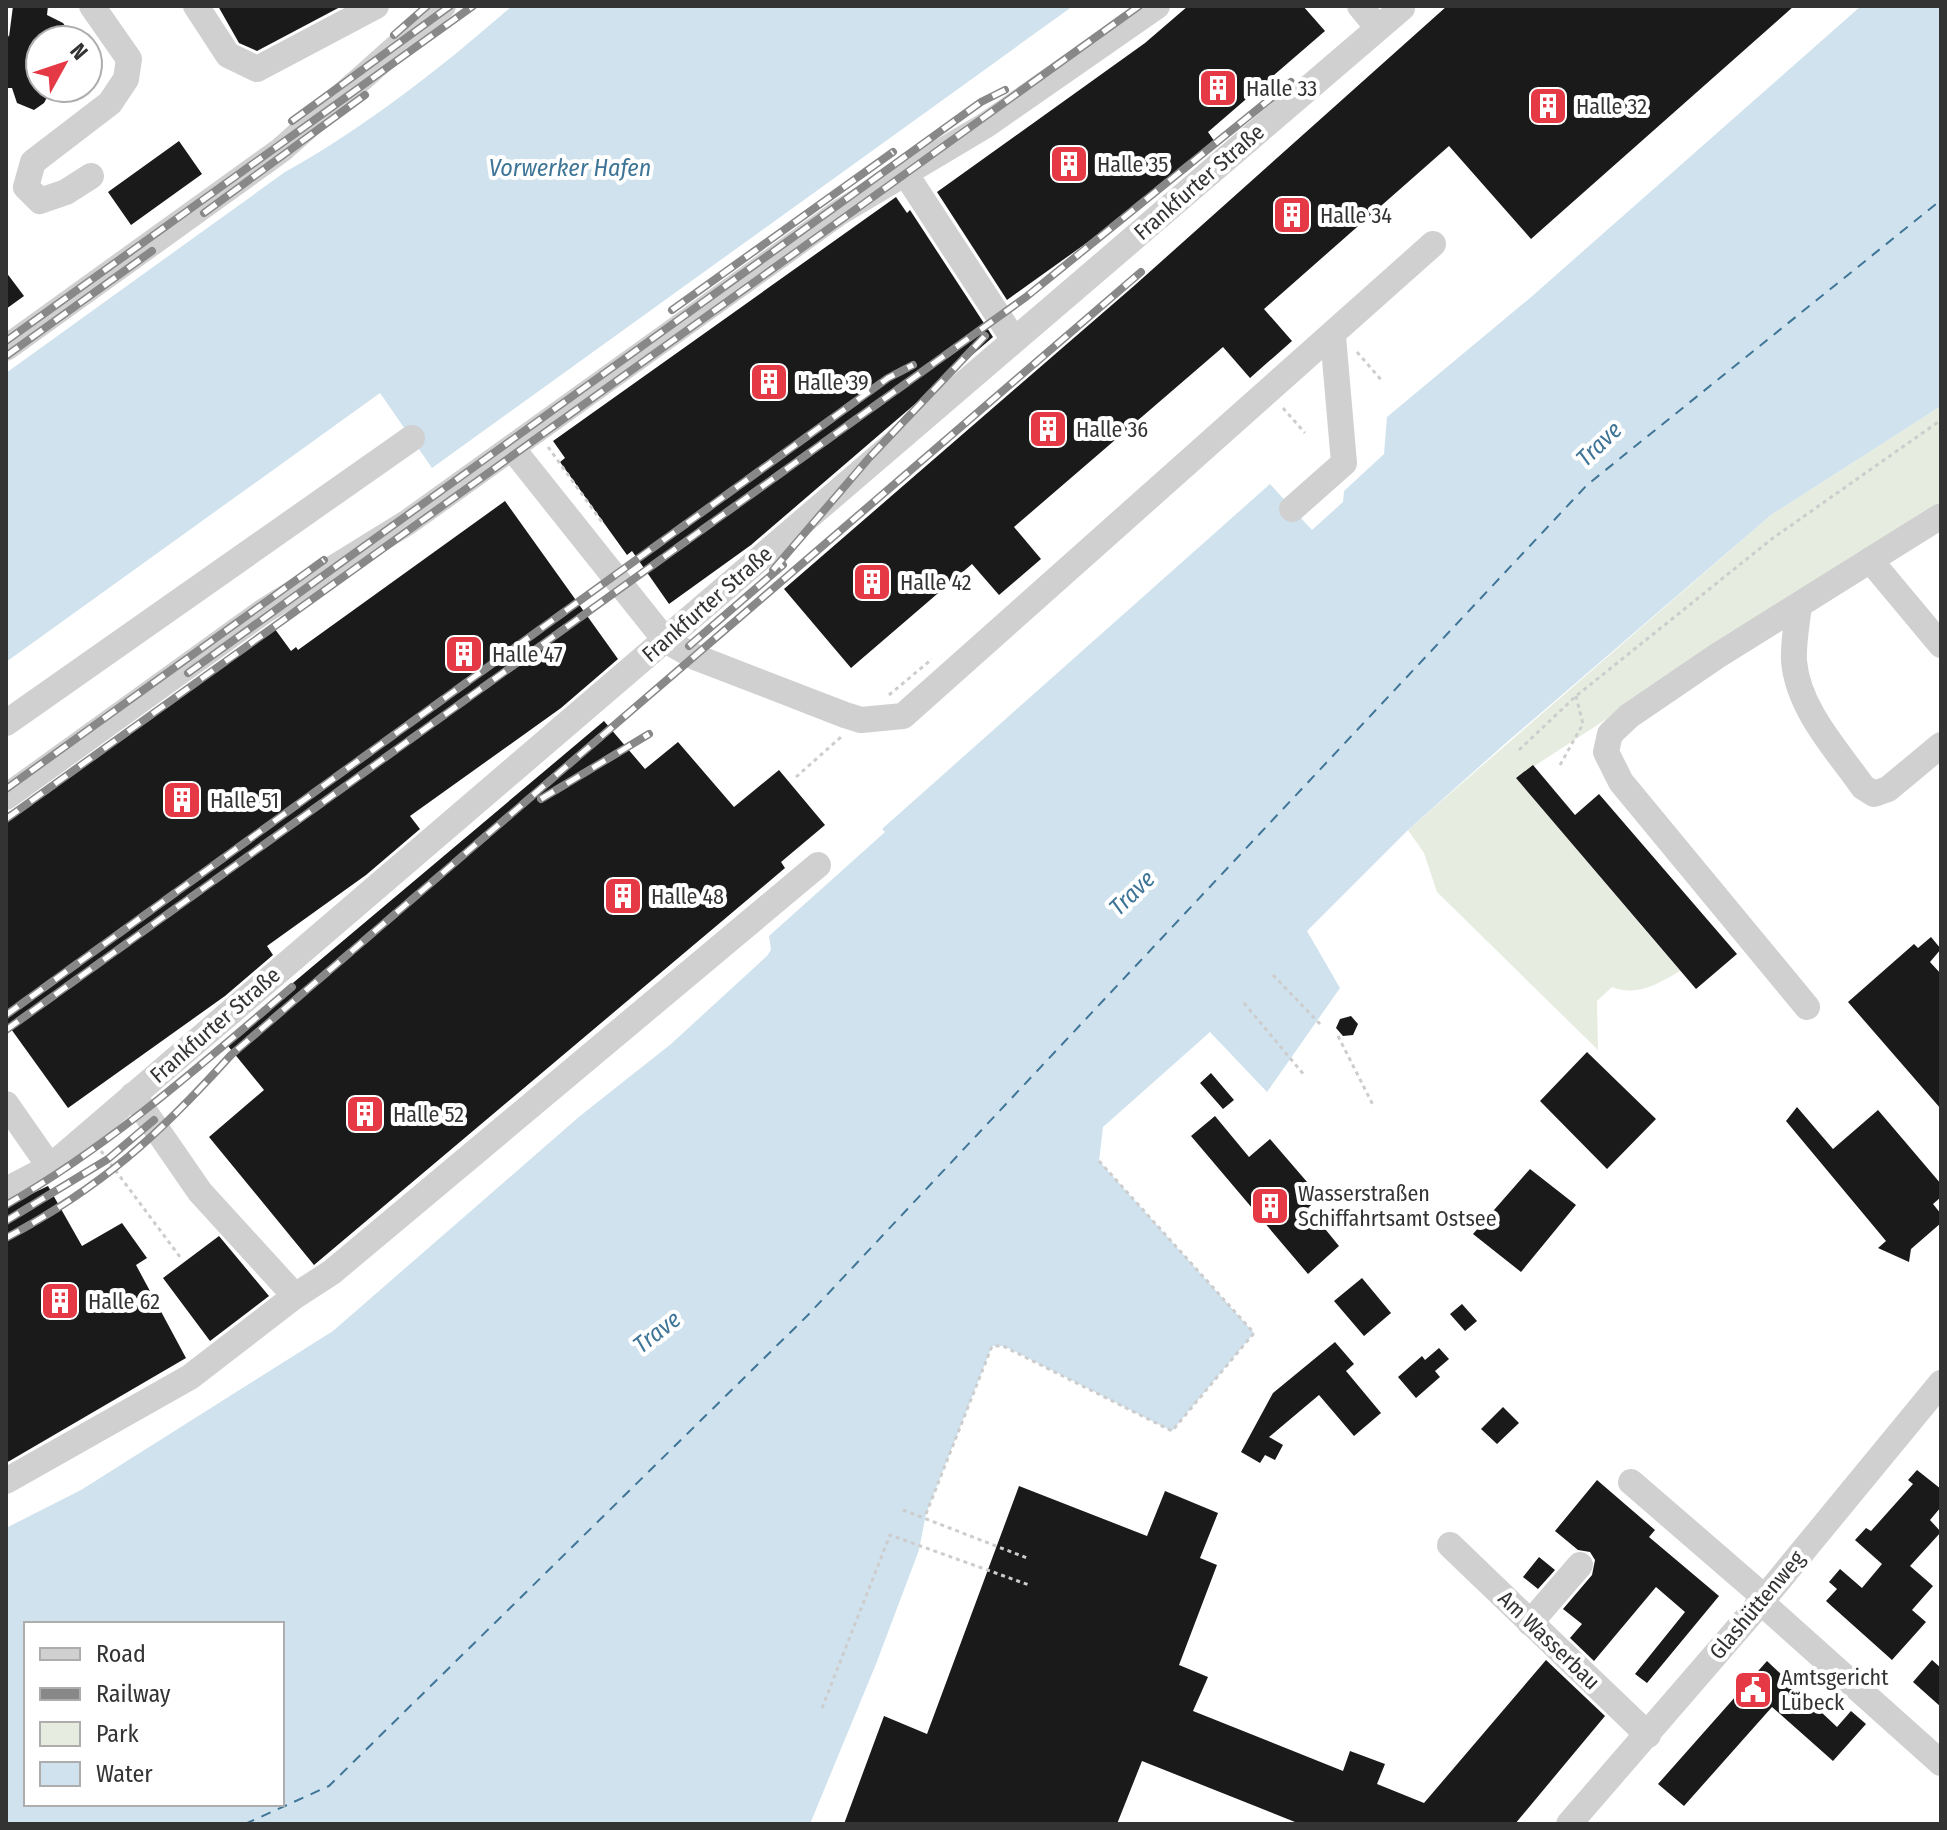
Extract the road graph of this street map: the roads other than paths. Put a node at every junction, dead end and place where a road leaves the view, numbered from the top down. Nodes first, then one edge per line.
1 (92, 6) edge
2 (196, 6) edge
3 (376, 6) edge
4 (443, 6) edge
5 (1157, 6) edge
6 (1360, 6) edge
7 (1402, 8) dead end
8 (1378, 28) junction
9 (905, 173) junction
10 (91, 176) dead end
11 (1433, 244) dead end
12 (1333, 336) junction
13 (1014, 340) junction
14 (6, 348) edge
15 (412, 438) dead end
16 (512, 448) junction
17 (1292, 509) dead end
18 (1941, 516) edge
19 (1870, 560) junction
20 (1799, 605) junction
21 (665, 640) junction
22 (1941, 645) edge
23 (6, 723) edge
24 (1941, 745) edge
25 (6, 797) edge
26 (818, 865) dead end
27 (1807, 1007) dead end
28 (133, 1095) junction
29 (6, 1104) edge
30 (50, 1167) junction
31 (6, 1190) edge
32 (295, 1296) junction
33 (1941, 1383) edge
34 (6, 1481) edge
35 (1631, 1482) dead end
36 (1450, 1545) dead end
37 (1580, 1565) dead end
38 (1762, 1600) junction
39 (1530, 1623) junction
40 (1648, 1735) junction
41 (1941, 1763) edge
42 (1569, 1824) edge

1 - 10 street
2 - 3 street
4 - 14 street
5 - 9 street
6 - 8 street
7 - 8 street, Frankfurter Straße
8 - 13 street, Frankfurter Straße
9 - 13 street
9 - 16 street
11 - 12 street
12 - 17 street
12 - 21 street
13 - 21 street, Frankfurter Straße
15 - 23 street
16 - 21 street
16 - 25 street
18 - 19 street
19 - 20 street
19 - 22 street
20 - 24 street
20 - 27 street
21 - 28 street, Frankfurter Straße
26 - 32 street
28 - 30 street, Frankfurter Straße
28 - 32 street
29 - 30 street
30 - 31 street, Frankfurter Straße
32 - 34 street
33 - 38 street, Glashüttenweg
35 - 38 street
36 - 39 street, Am Wasserbau
37 - 39 street
38 - 40 street, Glashüttenweg
38 - 41 street
39 - 40 street, Am Wasserbau
40 - 42 street, Glashüttenweg

